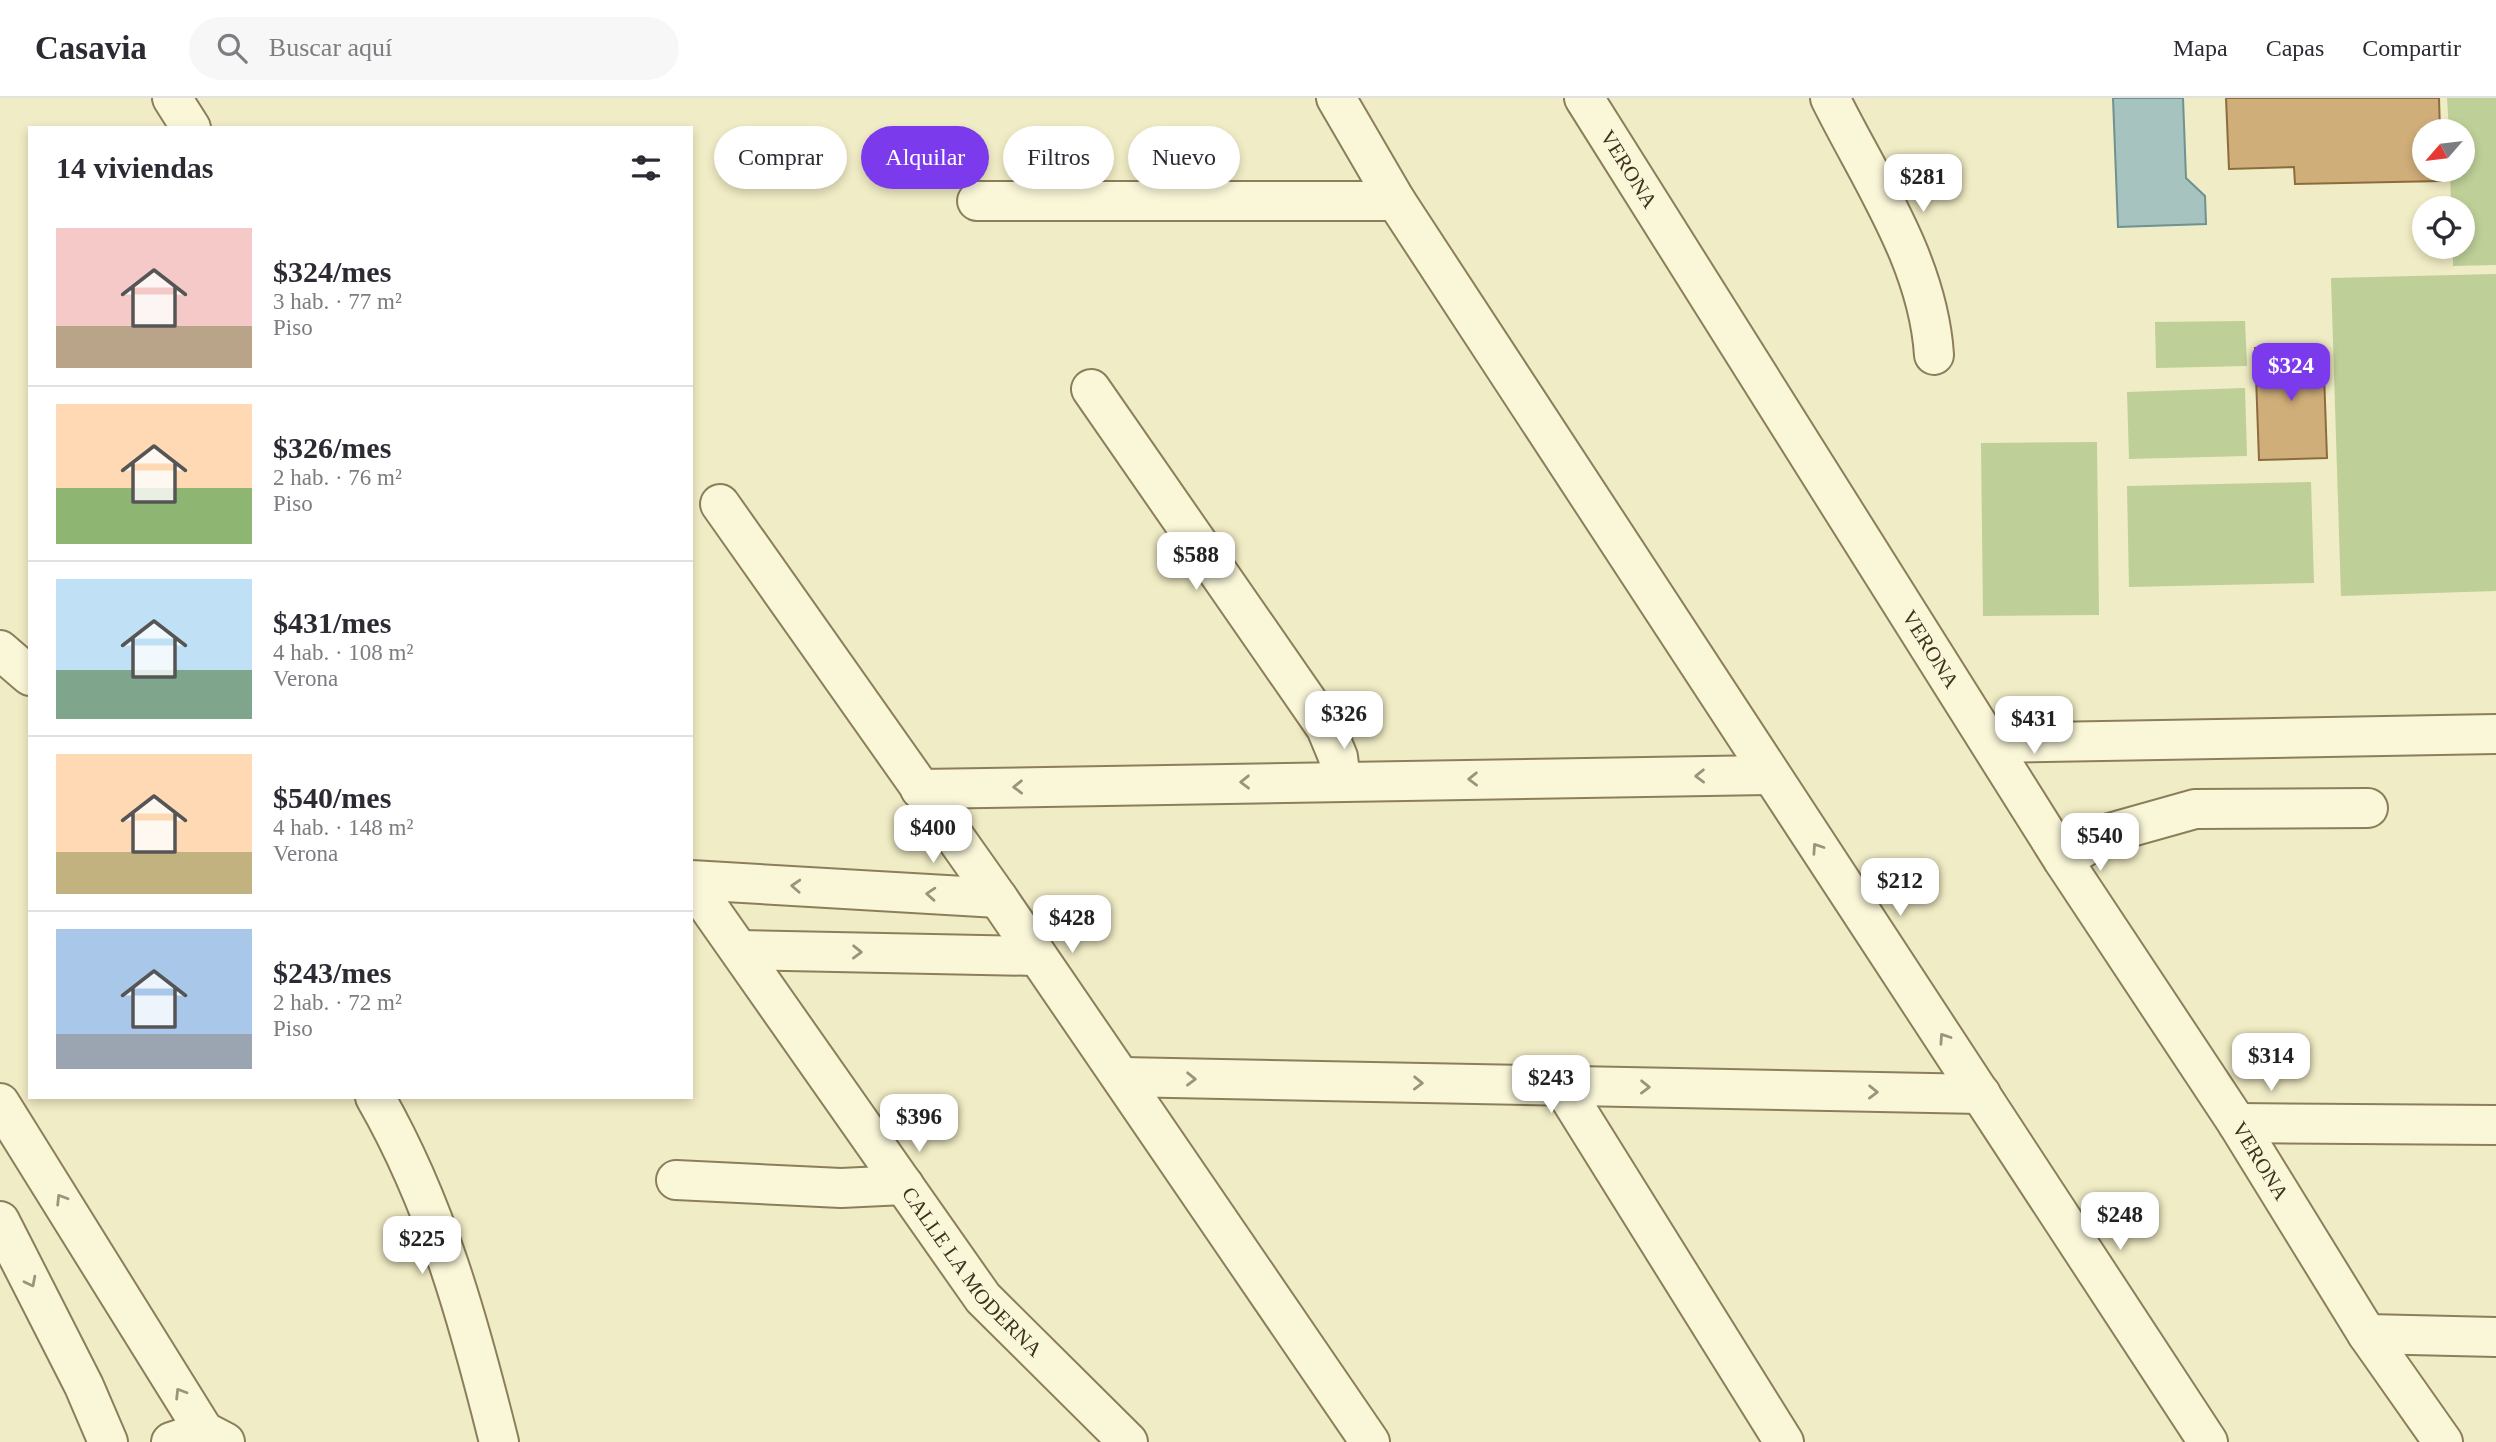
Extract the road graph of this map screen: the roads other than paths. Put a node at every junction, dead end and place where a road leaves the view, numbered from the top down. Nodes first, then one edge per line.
1 (172, 98) edge
2 (1336, 98) edge
3 (1584, 98) edge
4 (1830, 98) edge
5 (190, 126) edge
6 (977, 201) dead end
7 (1396, 201) junction
8 (1934, 355) dead end
9 (1091, 389) dead end
10 (720, 504) dead end
11 (0, 650) edge
12 (28, 674) edge
13 (2496, 734) edge
14 (1992, 743) junction
15 (1768, 775) junction
16 (1341, 780) junction
17 (920, 789) junction
18 (2368, 808) dead end
19 (2063, 860) junction
20 (693, 881) edge
21 (693, 884) edge
22 (998, 898) junction
23 (740, 950) junction
24 (1036, 956) junction
25 (1122, 1077) junction
26 (1562, 1086) junction
27 (1982, 1094) junction
28 (376, 1099) edge
29 (0, 1103) edge
30 (2237, 1123) junction
31 (2496, 1125) edge
32 (676, 1180) dead end
33 (904, 1185) junction
34 (0, 1222) edge
35 (2367, 1334) junction
36 (2496, 1337) edge
37 (200, 1438) edge
38 (108, 1442) edge
39 (499, 1442) edge
40 (1128, 1442) edge
41 (1370, 1442) edge
42 (1784, 1442) edge
43 (2208, 1442) edge
44 (2443, 1442) edge

1 - 5 street
2 - 7 street
3 - 14 street, VERONA
4 - 8 street
6 - 7 street
7 - 15 street
9 - 16 street
10 - 17 street
11 - 12 street
13 - 14 street
14 - 19 street, VERONA
15 -> 16 street
27 -> 15 street
16 -> 17 street
17 - 22 street
18 - 19 street
19 - 30 street, VERONA
22 -> 20 street
21 - 23 street, CALLE LA MODERNA
22 - 24 street
23 -> 24 street
23 - 33 street, CALLE LA MODERNA
24 - 25 street
25 -> 26 street
25 - 41 street
26 -> 27 street
26 - 42 street
27 - 43 street
28 - 39 street
37 -> 29 street
30 - 31 street
30 - 35 street, VERONA
32 - 33 street
33 - 40 street, CALLE LA MODERNA
34 -> 38 street
35 - 36 street
35 - 44 street, VERONA

